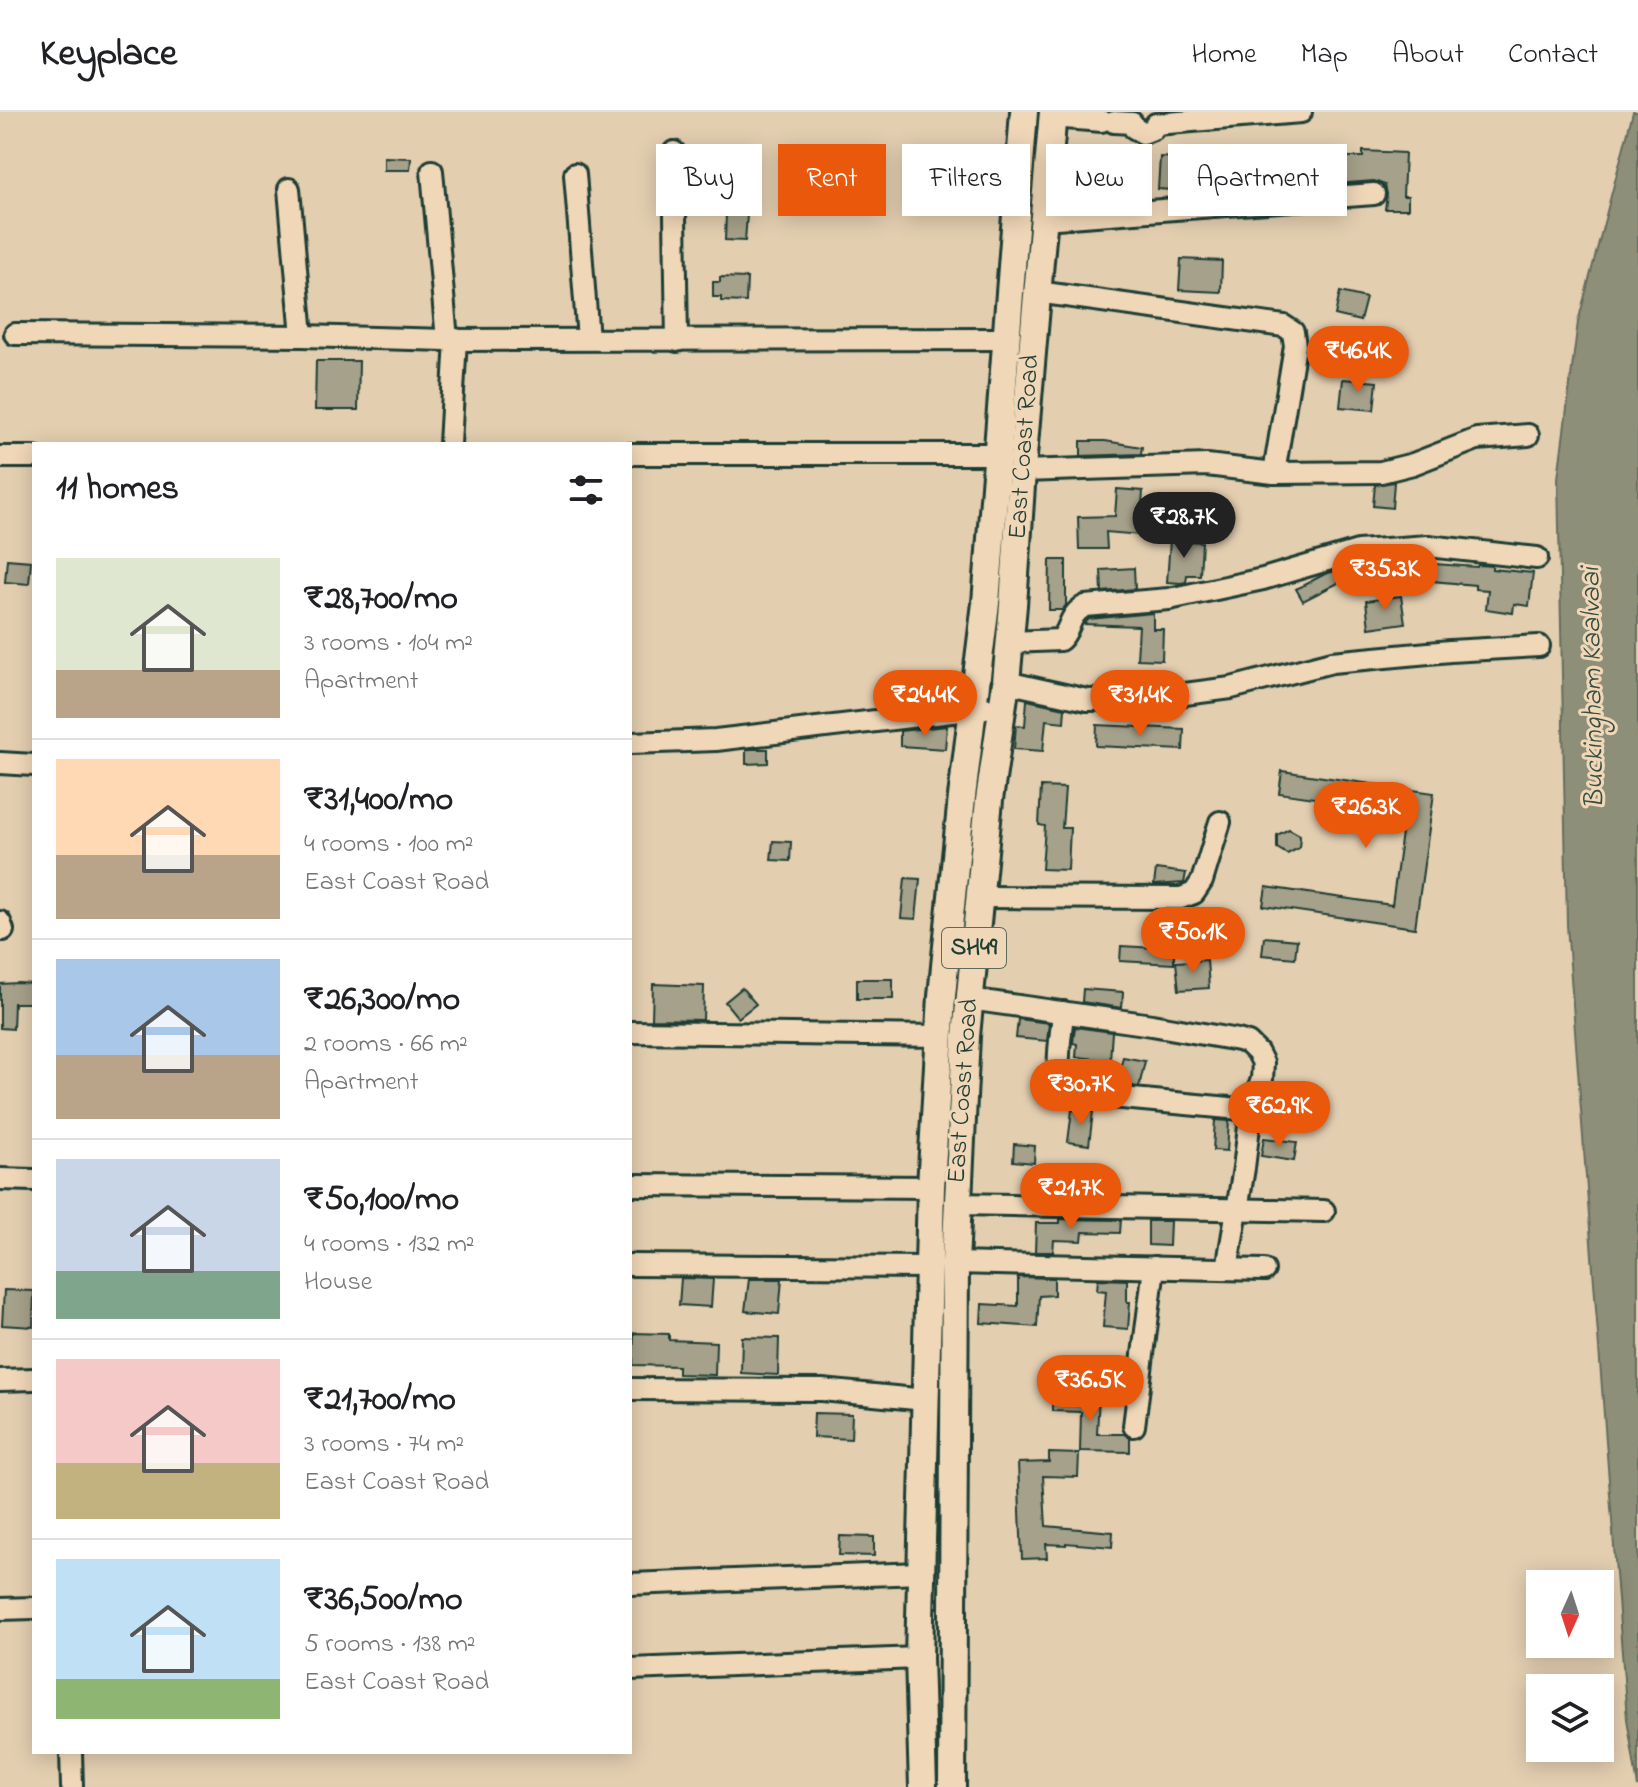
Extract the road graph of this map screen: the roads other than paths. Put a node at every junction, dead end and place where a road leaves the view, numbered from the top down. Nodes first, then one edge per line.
1 (1024, 112) edge
2 (1301, 112) edge
3 (1053, 114) edge
4 (1154, 118) edge
5 (1121, 119) edge
6 (432, 171) dead end
7 (575, 174) dead end
8 (289, 189) dead end
9 (1374, 194) dead end
10 (675, 216) edge
11 (1043, 219) junction
12 (1037, 292) junction
13 (15, 334) dead end
14 (302, 336) junction
15 (588, 339) junction
16 (1006, 339) junction
17 (452, 340) junction
18 (677, 341) junction
19 (1528, 435) dead end
20 (450, 442) edge
21 (632, 454) edge
22 (996, 454) junction
23 (0, 457) edge
24 (32, 457) edge
25 (1022, 471) junction
26 (1274, 473) junction
27 (1537, 558) dead end
28 (1010, 642) junction
29 (1539, 646) dead end
30 (1003, 694) junction
31 (973, 710) junction
32 (632, 743) edge
33 (0, 763) edge
34 (32, 765) edge
35 (1220, 822) dead end
36 (979, 897) junction
37 (969, 999) junction
38 (1063, 1012) junction
39 (632, 1032) edge
40 (940, 1036) junction
41 (1251, 1110) junction
42 (0, 1179) edge
43 (32, 1180) edge
44 (632, 1185) edge
45 (931, 1187) junction
46 (957, 1204) junction
47 (1324, 1211) dead end
48 (1235, 1212) junction
49 (955, 1263) junction
50 (632, 1265) edge
51 (929, 1267) junction
52 (1154, 1267) junction
53 (1227, 1269) junction
54 (1264, 1270) dead end
55 (32, 1379) edge
56 (0, 1380) edge
57 (632, 1389) edge
58 (926, 1400) junction
59 (1134, 1426) dead end
60 (921, 1573) junction
61 (632, 1584) edge
62 (32, 1608) edge
63 (0, 1609) edge
64 (919, 1658) junction
65 (632, 1669) edge
66 (71, 1754) edge
67 (72, 1787) edge
68 (923, 1787) edge
69 (952, 1787) edge

1 - 16 main road, East Coast Road / SH49
2 - 4 street
3 - 5 street
3 - 11 main road, East Coast Road / SH49
4 - 5 street
6 - 17 street
7 - 15 street
8 - 14 street
9 - 11 street
10 - 18 street
11 - 12 main road, East Coast Road / SH49
12 - 25 main road, East Coast Road / SH49
12 - 26 street
13 - 14 street
14 - 17 street
15 - 17 street
15 - 18 street
16 - 18 street
16 - 22 main road, East Coast Road / SH49
17 - 20 street
19 - 26 street
21 - 22 street
22 - 31 main road, East Coast Road / SH49
23 - 24 street
25 - 26 street
25 - 28 main road, East Coast Road / SH49
27 - 28 street
28 - 30 main road, East Coast Road / SH49
29 - 30 street
30 - 31 street
30 - 36 main road, East Coast Road / SH49
31 - 32 street
31 - 40 main road, East Coast Road / SH49
33 - 34 street
35 - 36 street
36 - 37 main road, East Coast Road / SH49
37 - 38 street
37 - 46 main road, East Coast Road / SH49
38 - 41 street
38 - 41 street
39 - 40 street
40 - 45 main road, East Coast Road / SH49
41 - 48 street
42 - 43 street
44 - 45 street
45 - 51 main road, East Coast Road / SH49
46 - 48 street
46 - 49 main road, East Coast Road / SH49
47 - 48 street
48 - 53 street
49 - 52 street
49 - 69 main road, East Coast Road / SH49
50 - 51 street
51 - 58 main road, East Coast Road / SH49
52 - 53 street
52 - 59 street
53 - 54 street
55 - 56 street
57 - 58 street
58 - 60 main road, East Coast Road / SH49
60 - 61 street
60 - 64 main road, East Coast Road / SH49
62 - 63 street
64 - 65 street
64 - 68 main road, East Coast Road / SH49
66 - 67 street

